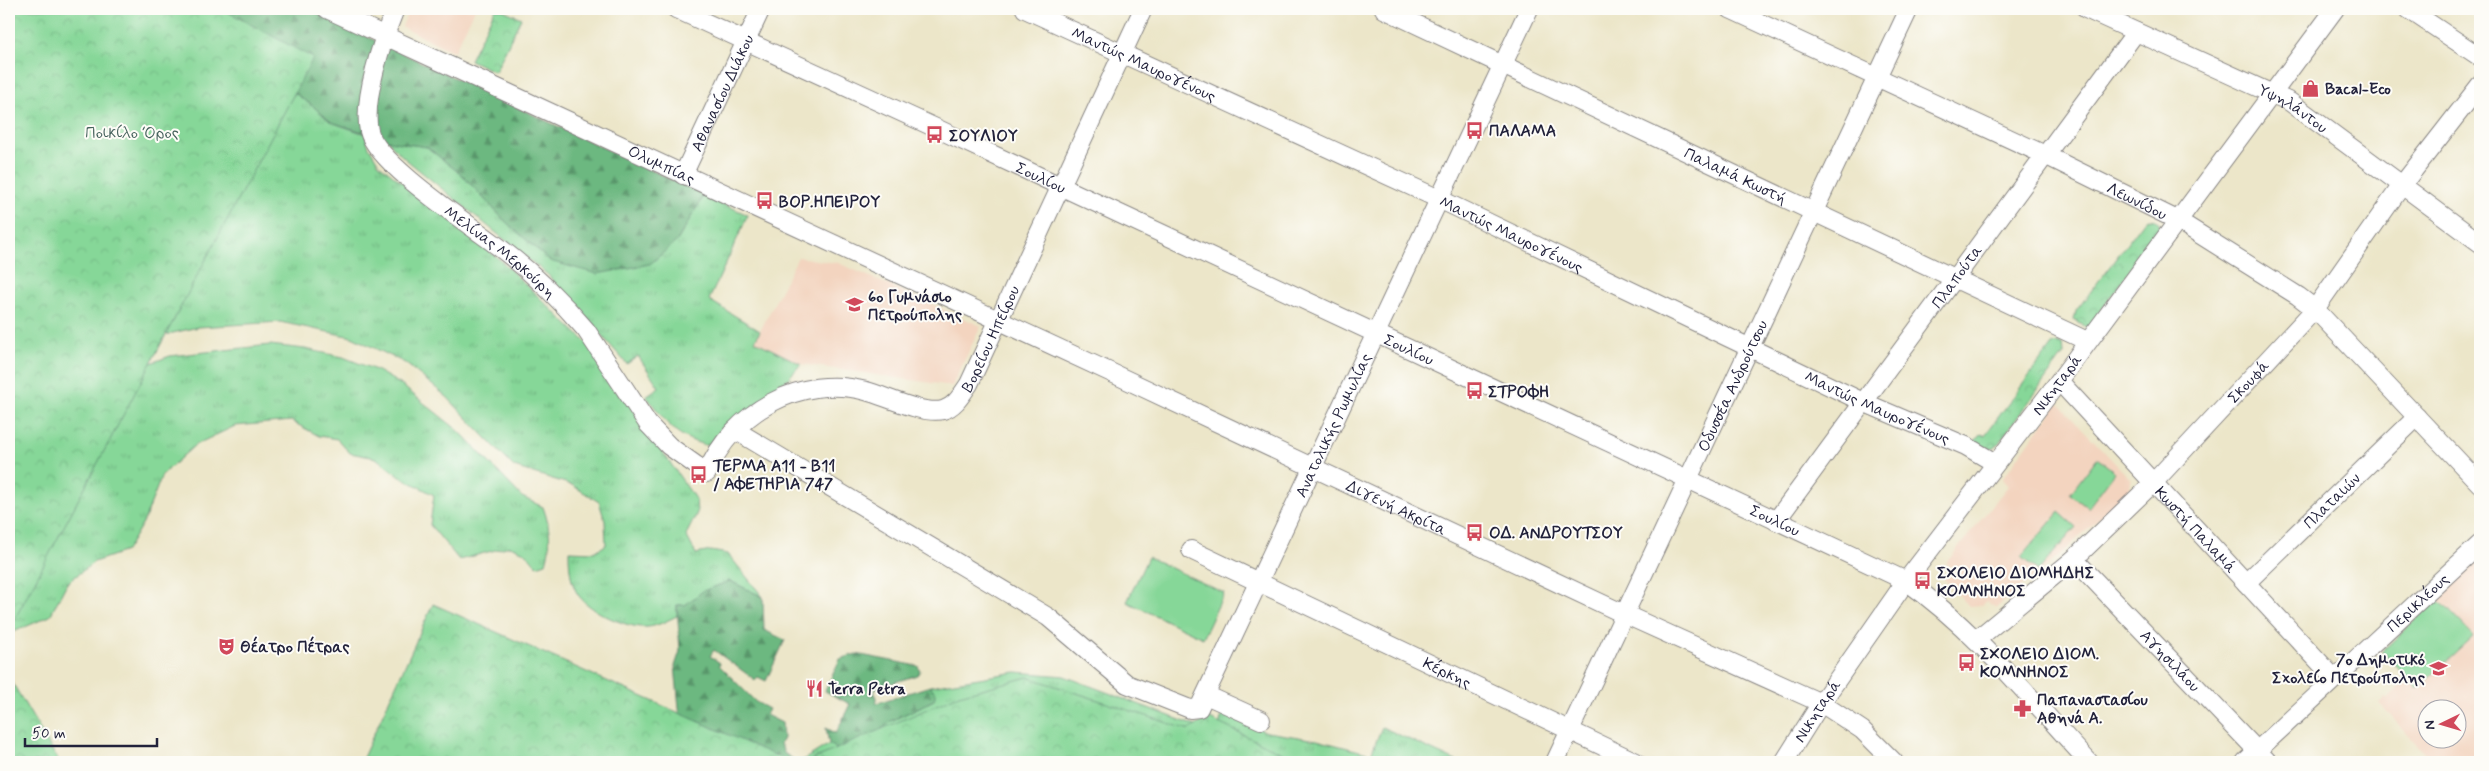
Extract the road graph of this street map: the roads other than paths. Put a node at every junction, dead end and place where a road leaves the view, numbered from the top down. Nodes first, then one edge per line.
1 (327, 9) edge
2 (394, 9) edge
3 (676, 9) edge
4 (761, 9) edge
5 (1025, 9) edge
6 (1143, 9) edge
7 (1384, 9) edge
8 (1529, 9) edge
9 (1730, 9) edge
10 (1909, 9) edge
11 (2086, 9) edge
12 (2335, 9) edge
13 (2408, 9) edge
14 (2136, 32) junction
15 (384, 36) junction
16 (745, 42) junction
17 (1122, 55) junction
18 (2480, 57) edge
19 (1503, 64) junction
20 (1877, 78) junction
21 (2480, 85) edge
22 (2272, 94) junction
23 (2045, 155) junction
24 (683, 175) junction
25 (2402, 185) junction
26 (1060, 186) junction
27 (1439, 199) junction
28 (1814, 213) junction
29 (2177, 220) junction
30 (2480, 243) edge
31 (1954, 278) junction
32 (2314, 309) junction
33 (997, 320) junction
34 (1376, 333) junction
35 (2087, 342) junction
36 (1751, 348) junction
37 (2058, 381) junction
38 (1863, 402) junction
39 (2417, 417) junction
40 (735, 430) junction
41 (1995, 463) junction
42 (1312, 469) junction
43 (707, 473) joint
44 (1688, 479) junction
45 (2153, 483) junction
46 (2480, 484) edge
47 (1776, 521) junction
48 (2480, 544) edge
49 (1191, 550) dead end
50 (2074, 559) junction
51 (1906, 581) junction
52 (1257, 583) junction
53 (2246, 583) junction
54 (1624, 614) junction
55 (1976, 640) junction
56 (2335, 679) junction
57 (1204, 701) junction
58 (1822, 703) junction
59 (1261, 720) dead end
60 (1570, 732) junction
61 (2257, 758) edge
62 (1555, 762) edge
63 (1636, 762) edge
64 (1784, 762) edge
65 (1894, 762) edge
66 (2089, 762) edge

1 - 15 street, Ολυμπίας
2 - 15 street, Μελίνας Μερκούρη
3 - 16 street, Σουλίου
4 - 16 street, Αθανασίου Διάκου
5 - 17 street, Μαντώς Μαυρογένους
6 - 17 street, Βορείου Ηπείρου
7 - 19 street, Παλαμά Κωστή
8 - 19 street, Ανατολικής Ρωμυλίας
9 - 20 street, Λεωνίδου
10 - 20 street, Οδυσσέα Ανδρούτσου
11 - 14 street, Υψηλάντου
12 - 22 street, Νικηταρά
13 - 18 street
14 - 22 street, Υψηλάντου
14 - 23 street, Πλαπούτα
15 - 24 street, Ολυμπίας
15 - 43 street, Μελίνας Μερκούρη
16 - 24 street, Αθανασίου Διάκου
16 - 26 street, Σουλίου
17 - 26 street, Βορείου Ηπείρου
17 - 27 street, Μαντώς Μαυρογένους
19 - 27 street, Ανατολικής Ρωμυλίας
19 - 28 street, Παλαμά Κωστή
20 - 23 street, Λεωνίδου
20 - 28 street, Οδυσσέα Ανδρούτσου
21 - 25 street, Σκουφά
22 - 25 street, Υψηλάντου
22 - 29 street, Νικηταρά
23 - 29 street, Λεωνίδου
23 - 31 street, Πλαπούτα
24 - 33 street, Ολυμπίας
25 - 30 street, Υψηλάντου
25 - 32 street, Σκουφά
26 - 33 street, Βορείου Ηπείρου
26 - 34 street, Σουλίου
27 - 34 street, Ανατολικής Ρωμυλίας
27 - 36 street, Μαντώς Μαυρογένους
28 - 31 street, Παλαμά Κωστή
28 - 36 street, Οδυσσέα Ανδρούτσου
29 - 32 street, Λεωνίδου
29 - 35 street, Νικηταρά
31 - 35 street, Παλαμά Κωστή
31 - 38 street, Πλαπούτα
32 - 39 street, Λεωνίδου
32 - 45 street, Σκουφά
33 - 40 street, Βορείου Ηπείρου
33 - 42 street, Διγενή Ακρίτα
34 - 42 street, Ανατολικής Ρωμυλίας
34 - 44 street, Σουλίου
35 - 37 street, Νικηταρά
36 - 38 street, Μαντώς Μαυρογένους
36 - 44 street, Οδυσσέα Ανδρούτσου
37 - 41 street, Νικηταρά
37 - 45 street, Κωστή Παλαμά
38 - 41 street, Μαντώς Μαυρογένους
38 - 47 street, Πλαπούτα
39 - 46 street, Λεωνίδου
39 - 53 street, Πλαταιών
40 - 43 street, Βορείου Ηπείρου
40 - 57 street
41 - 51 street, Νικηταρά
42 - 52 street, Ανατολικής Ρωμυλίας
42 - 54 street, Διγενή Ακρίτα
44 - 47 street, Σουλίου
44 - 54 street, Οδυσσέα Ανδρούτσου
45 - 50 street, Σκουφά
45 - 53 street, Κωστή Παλαμά
47 - 51 street, Σουλίου
48 - 56 street, Περικλέους
49 - 52 street, Κέρκης
50 - 55 street, Σκουφά
50 - 61 street, Αγησιλάου
51 - 55 street, Σουλίου
51 - 58 street, Νικηταρά
52 - 57 street, Ανατολικής Ρωμυλίας
52 - 60 street, Κέρκης
53 - 56 street, Κωστή Παλαμά
54 - 58 street, Διγενή Ακρίτα
54 - 60 street, Οδυσσέα Ανδρούτσου
55 - 66 street, Σουλίου
56 - 61 street, Περικλέους
57 - 59 street
58 - 64 street, Νικηταρά
58 - 65 street, Διγενή Ακρίτα
60 - 62 street, Οδυσσέα Ανδρούτσου
60 - 63 street, Κέρκης

